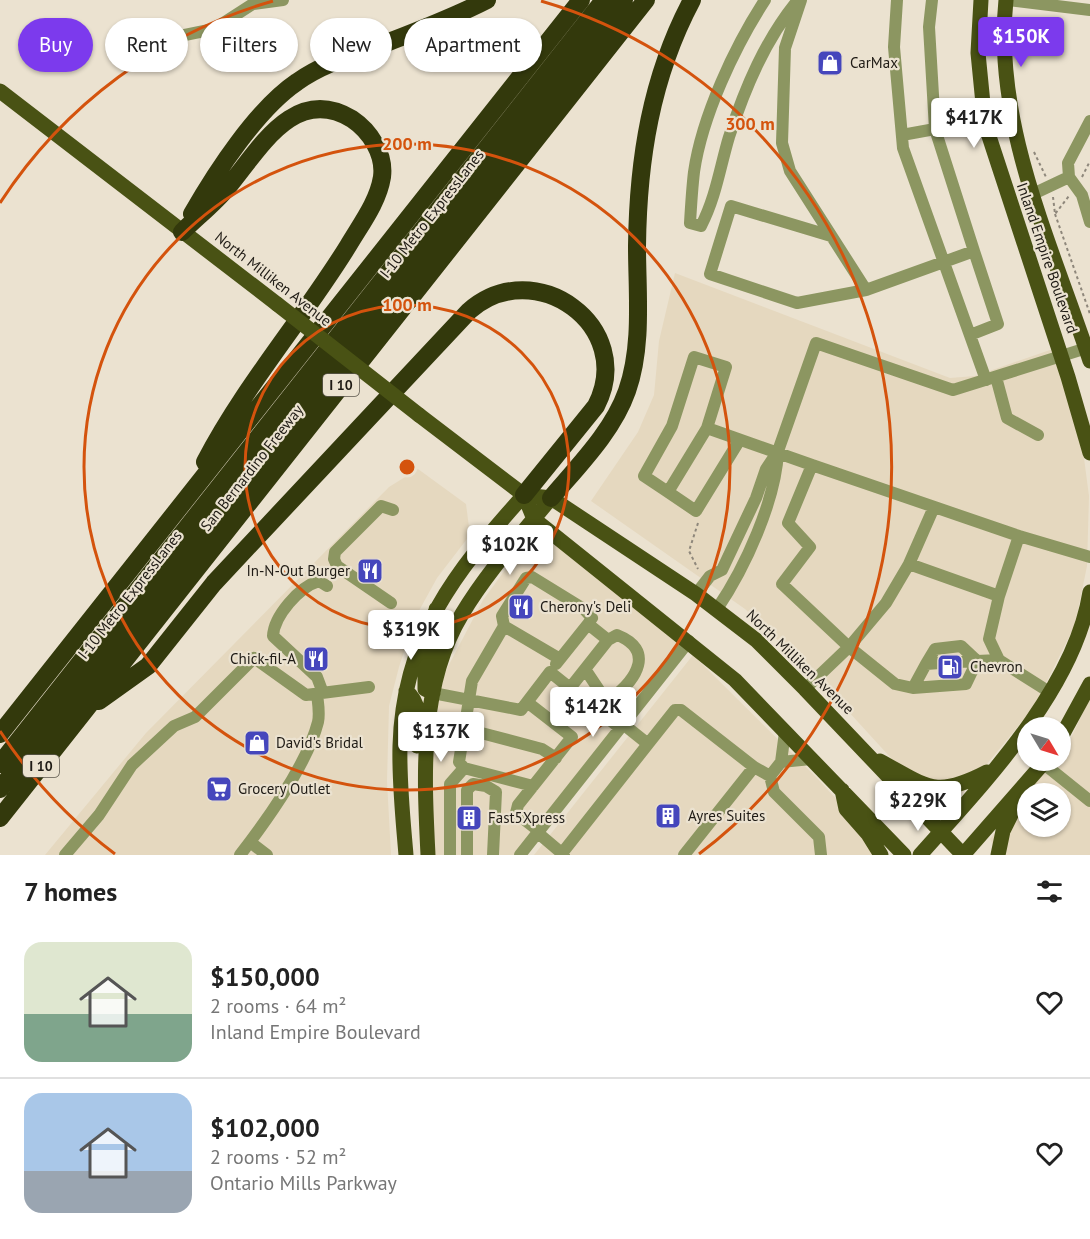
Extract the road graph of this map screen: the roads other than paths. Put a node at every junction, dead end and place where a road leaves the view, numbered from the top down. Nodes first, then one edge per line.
1 (283, 0) edge
2 (487, 0) edge
3 (581, 0) edge
4 (604, 0) edge
5 (624, 0) edge
6 (646, 0) edge
7 (692, 0) edge
8 (765, 0) edge
9 (799, 0) edge
10 (897, 0) edge
11 (932, 0) edge
12 (981, 0) edge
13 (1007, 0) edge
14 (253, 2) edge
15 (1090, 10) edge
16 (188, 34) edge
17 (2, 90) edge
18 (1090, 121) edge
19 (935, 129) junction
20 (902, 135) junction
21 (1075, 178) junction
22 (1034, 194) junction
23 (1090, 222) edge
24 (182, 232) junction
25 (831, 236) junction
26 (974, 251) junction
27 (944, 262) junction
28 (866, 290) junction
29 (970, 335) junction
30 (1089, 352) edge
31 (1062, 357) junction
32 (991, 378) junction
33 (707, 428) junction
34 (1038, 435) dead end
35 (739, 441) junction
36 (778, 451) junction
37 (1090, 453) edge
38 (812, 465) junction
39 (668, 492) junction
40 (524, 495) junction
41 (551, 498) junction
42 (186, 500) junction
43 (934, 507) junction
44 (393, 510) dead end
45 (534, 519) junction
46 (1019, 536) junction
47 (1090, 557) edge
48 (909, 564) junction
49 (327, 586) dead end
50 (1090, 592) edge
51 (696, 594) junction
52 (999, 596) junction
53 (391, 603) dead end
54 (436, 606) junction
55 (717, 609) junction
56 (588, 624) junction
57 (504, 626) junction
58 (608, 640) junction
59 (689, 641) junction
60 (849, 647) junction
61 (560, 659) junction
62 (999, 660) junction
63 (977, 661) junction
64 (959, 662) dead end
65 (940, 663) dead end
66 (926, 664) junction
67 (585, 669) junction
68 (550, 672) junction
69 (1090, 684) edge
70 (369, 687) dead end
71 (570, 688) junction
72 (913, 688) junction
73 (805, 689) junction
74 (406, 692) junction
75 (434, 693) junction
76 (1051, 693) junction
77 (320, 694) junction
78 (471, 701) junction
79 (527, 702) junction
80 (83, 713) junction
81 (1071, 719) edge
82 (621, 726) junction
83 (466, 729) junction
84 (784, 732) junction
85 (0, 734) edge
86 (648, 744) junction
87 (867, 754) junction
88 (556, 758) junction
89 (811, 759) junction
90 (781, 762) junction
91 (0, 764) edge
92 (754, 767) junction
93 (464, 768) junction
94 (992, 770) junction
95 (1038, 771) edge
96 (1055, 771) edge
97 (770, 776) junction
98 (1029, 782) junction
99 (533, 786) junction
100 (0, 789) edge
101 (842, 790) junction
102 (425, 794) junction
103 (1090, 801) edge
104 (495, 813) junction
105 (516, 813) junction
106 (0, 818) edge
107 (538, 832) junction
108 (940, 832) junction
109 (250, 842) junction
110 (563, 854) edge
111 (65, 855) edge
112 (240, 855) edge
113 (267, 855) edge
114 (406, 855) edge
115 (428, 855) edge
116 (450, 855) edge
117 (467, 855) edge
118 (493, 855) edge
119 (521, 855) edge
120 (684, 855) edge
121 (821, 855) edge
122 (881, 855) edge
123 (904, 855) edge
124 (920, 855) edge
125 (963, 855) edge
126 (998, 855) edge

1 - 14 street
2 - 24 highway
3 - 42 highway
4 - 91 highway, I-10 Metro ExpressLanes
5 - 100 highway, I-10 Metro ExpressLanes
6 - 80 highway, San Bernardino Freeway / I 10
7 - 41 highway
8 - 9 street
9 - 25 street
10 - 20 street
11 - 19 street
12 - 31 main road, Inland Empire Boulevard
13 - 15 street
13 - 22 main road, Inland Empire Boulevard
14 - 16 street
17 - 24 main road, North Milliken Avenue
18 - 21 street
19 - 20 street
19 - 26 street
20 - 27 street
21 - 22 street
21 - 23 street
22 - 30 main road, Inland Empire Boulevard
24 - 40 main road, North Milliken Avenue, bridge
24 - 42 highway
25 - 28 street
25 - 28 street
26 - 27 street
26 - 29 street
27 - 28 street
27 - 29 street
29 - 32 street
30 - 31 street
31 - 32 street
31 - 37 main road, Inland Empire Boulevard
32 - 34 street
32 - 36 street
33 - 35 street
33 - 39 street
33 - 39 street
35 - 36 street
35 - 39 street
36 - 38 street
36 - 51 street
36 - 55 street
38 - 43 street
38 - 60 street
40 - 41 main road, North Milliken Avenue
40 - 45 main road
40 - 54 main road
40 - 80 highway
41 - 45 main road
41 - 51 main road, North Milliken Avenue
42 - 85 highway
43 - 46 street
43 - 48 street
44 - 53 street
45 - 59 main road
45 - 75 main road
46 - 47 street
46 - 52 street
48 - 52 street
48 - 60 street
49 - 77 street
50 - 76 main road
51 - 55 main road, North Milliken Avenue
52 - 62 street
54 - 74 main road
54 - 75 main road
55 - 73 main road, North Milliken Avenue
56 - 57 street
56 - 58 street
56 - 61 street
57 - 61 street
57 - 78 street
58 - 67 street
58 - 67 street
59 - 82 street
59 - 84 main road
60 - 72 street
60 - 73 street
61 - 68 street
62 - 63 street
62 - 76 street
63 - 64 street
63 - 66 street
63 - 72 street
65 - 66 street
66 - 72 street
67 - 71 street
68 - 71 street
68 - 79 street
69 - 81 main road
70 - 77 street
71 - 82 street
73 - 87 main road, North Milliken Avenue
74 - 102 main road
74 - 114 main road
75 - 78 street
75 - 102 main road
76 - 94 main road
77 - 109 street
77 - 111 street
78 - 79 street
78 - 83 street
79 - 88 street
80 - 106 highway, San Bernardino Freeway / I 10
82 - 86 street
82 - 107 street
83 - 88 street
83 - 93 street
84 - 89 main road
84 - 90 street
86 - 92 street
86 - 110 street
87 - 94 main road
87 - 108 main road, North Milliken Avenue
88 - 99 street
89 - 90 street
89 - 101 main road
90 - 97 street
92 - 97 street
92 - 120 street
93 - 99 street
93 - 116 street
94 - 108 main road
95 - 98 main road
96 - 103 street
97 - 121 street
98 - 125 main road
98 - 126 main road
99 - 105 street
101 - 122 main road
101 - 123 main road
102 - 115 main road
104 - 105 street
104 - 117 street
104 - 118 street
105 - 107 street
107 - 110 street
107 - 119 street
108 - 124 main road
108 - 125 main road, North Milliken Avenue
109 - 112 street
109 - 113 street

